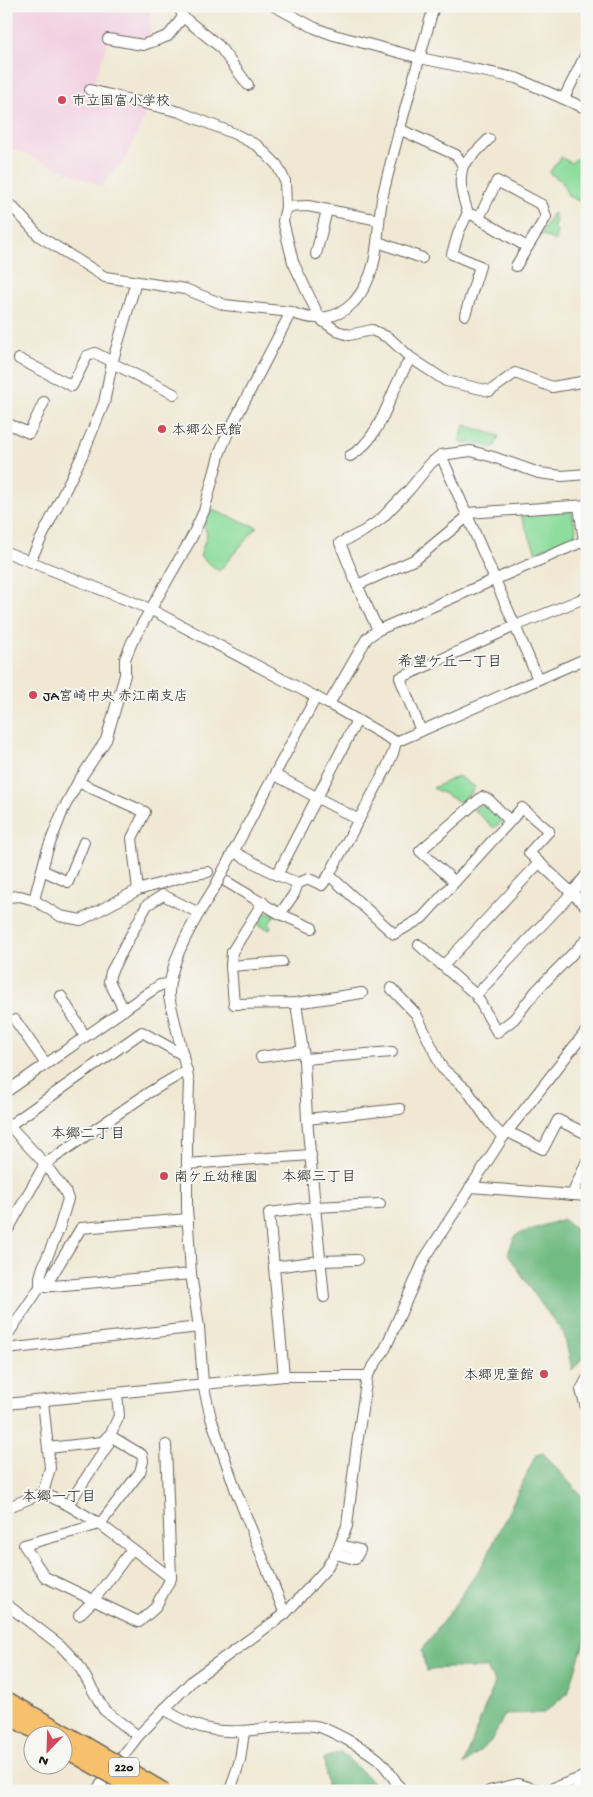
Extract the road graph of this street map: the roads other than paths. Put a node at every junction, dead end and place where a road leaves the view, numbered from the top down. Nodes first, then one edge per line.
1 (274, 6) edge
2 (434, 6) edge
3 (181, 11) edge
4 (108, 39) dead end
5 (587, 52) edge
6 (420, 58) junction
7 (248, 86) dead end
8 (90, 90) dead end
9 (564, 98) junction
10 (587, 108) edge
11 (399, 129) junction
12 (489, 138) dead end
13 (463, 165) junction
14 (6, 204) edge
15 (286, 207) junction
16 (327, 210) junction
17 (468, 212) junction
18 (479, 218) junction
19 (379, 220) junction
20 (378, 242) junction
21 (527, 247) junction
22 (316, 254) dead end
23 (422, 258) dead end
24 (516, 266) dead end
25 (136, 282) junction
26 (292, 312) junction
27 (465, 315) dead end
28 (320, 319) junction
29 (410, 358) junction
30 (18, 360) dead end
31 (113, 363) junction
32 (587, 381) edge
33 (174, 394) dead end
34 (44, 402) dead end
35 (6, 423) edge
36 (441, 455) junction
37 (350, 456) dead end
38 (587, 474) edge
39 (583, 506) edge
40 (467, 515) junction
41 (6, 552) edge
42 (30, 561) junction
43 (496, 580) junction
44 (357, 585) junction
45 (587, 597) edge
46 (150, 609) junction
47 (515, 626) junction
48 (378, 630) junction
49 (587, 658) edge
50 (538, 679) junction
51 (316, 697) junction
52 (329, 704) junction
53 (357, 720) junction
54 (421, 731) junction
55 (396, 742) junction
56 (275, 775) junction
57 (78, 782) junction
58 (317, 797) junction
59 (359, 820) junction
60 (510, 821) junction
61 (84, 842) dead end
62 (234, 852) junction
63 (539, 863) junction
64 (42, 870) junction
65 (208, 872) dead end
66 (587, 874) edge
67 (277, 875) junction
68 (329, 875) junction
69 (454, 881) junction
70 (227, 882) dead end
71 (298, 883) junction
72 (138, 890) junction
73 (572, 894) junction
74 (6, 897) edge
75 (34, 900) junction
76 (263, 902) junction
77 (587, 907) edge
78 (199, 913) junction
79 (280, 914) junction
80 (312, 928) dead end
81 (587, 939) edge
82 (419, 944) dead end
83 (282, 962) dead end
84 (231, 966) junction
85 (443, 966) junction
86 (168, 984) junction
87 (391, 988) dead end
88 (362, 993) dead end
89 (476, 995) junction
90 (61, 996) dead end
91 (296, 1003) junction
92 (124, 1010) junction
93 (15, 1020) dead end
94 (585, 1034) edge
95 (86, 1036) junction
96 (392, 1052) dead end
97 (183, 1055) junction
98 (304, 1055) junction
99 (261, 1057) dead end
100 (46, 1064) junction
101 (187, 1070) junction
102 (6, 1092) edge
103 (400, 1110) dead end
104 (307, 1119) junction
105 (7, 1123) edge
106 (506, 1134) junction
107 (587, 1134) edge
108 (311, 1155) junction
109 (587, 1160) edge
110 (45, 1164) junction
111 (187, 1164) junction
112 (470, 1187) junction
113 (572, 1195) junction
114 (587, 1196) edge
115 (380, 1204) dead end
116 (315, 1207) junction
117 (188, 1219) junction
118 (6, 1233) edge
119 (357, 1260) dead end
120 (320, 1261) junction
121 (274, 1267) junction
122 (192, 1274) junction
123 (43, 1287) junction
124 (324, 1297) dead end
125 (198, 1327) junction
126 (6, 1337) edge
127 (6, 1349) edge
128 (284, 1376) junction
129 (367, 1376) junction
130 (587, 1379) edge
131 (204, 1384) junction
132 (117, 1394) junction
133 (43, 1401) junction
134 (6, 1404) edge
135 (587, 1411) edge
136 (166, 1445) dead end
137 (48, 1448) junction
138 (43, 1494) junction
139 (68, 1505) junction
140 (6, 1508) edge
141 (100, 1524) junction
142 (132, 1549) junction
143 (171, 1578) junction
144 (94, 1600) junction
145 (6, 1604) edge
146 (285, 1614) junction
147 (79, 1615) dead end
148 (72, 1645) dead end
149 (71, 1657) junction
150 (6, 1690) edge
151 (6, 1699) edge
152 (164, 1710) junction
153 (6, 1715) edge
154 (22, 1724) edge
155 (50, 1724) edge
156 (52, 1724) edge
157 (6, 1725) edge
158 (22, 1730) edge
159 (244, 1732) junction
160 (138, 1736) junction
161 (73, 1749) edge
162 (584, 1776) edge
163 (96, 1791) edge
164 (137, 1791) edge
165 (164, 1791) edge
166 (230, 1791) edge
167 (402, 1791) edge
168 (489, 1791) edge
169 (541, 1791) edge
170 (545, 1791) edge
171 (576, 1791) edge

1 - 6 street
2 - 6 street
3 - 4 street
3 - 7 street
5 - 9 street
6 - 9 street
6 - 11 street
8 - 15 street
9 - 10 street
11 - 13 street
11 - 19 street
12 - 13 street
13 - 17 street
14 - 25 street
15 - 16 street
15 - 28 street
16 - 19 street
16 - 22 street
17 - 18 street
17 - 27 street
18 - 21 street
18 - 21 street
19 - 20 street
20 - 23 street
20 - 28 street
21 - 24 street
25 - 26 street
25 - 31 street
26 - 28 street
26 - 46 street
28 - 29 street
29 - 32 street
29 - 37 street
30 - 31 street
31 - 33 street
31 - 42 street
34 - 35 street
36 - 38 street
36 - 40 street
36 - 44 street
39 - 40 street
39 - 43 street
40 - 43 street
40 - 44 street
41 - 42 street
42 - 46 street
43 - 47 street
43 - 48 street
44 - 48 street
45 - 47 street
46 - 51 street
46 - 57 street
47 - 50 street
47 - 54 street
48 - 52 street
49 - 50 street
50 - 54 street
51 - 52 street
51 - 56 street
52 - 53 street
53 - 55 street
53 - 58 street
54 - 55 street
55 - 59 street
56 - 58 street
56 - 62 street
57 - 64 street
57 - 72 street
58 - 59 street
58 - 67 street
59 - 68 street
60 - 63 street
60 - 69 street
60 - 69 street
61 - 64 street
62 - 67 street
62 - 78 street, bridge
63 - 73 street
63 - 85 street
64 - 75 street
65 - 72 street
66 - 73 street
67 - 71 street
68 - 69 street
68 - 71 street
70 - 76 street
71 - 79 street
72 - 75 street
73 - 77 street
73 - 89 street
74 - 75 street
76 - 79 street
76 - 84 street
78 - 86 street
78 - 92 street
79 - 80 street
81 - 89 street
82 - 85 street
83 - 84 street
84 - 91 street
85 - 89 street
86 - 92 street
86 - 97 street
87 - 106 street
88 - 91 street
90 - 95 street
91 - 98 street
92 - 95 street
93 - 100 street
94 - 106 street
95 - 100 street
96 - 98 street
97 - 101 street
97 - 105 street
98 - 99 street
98 - 104 street
100 - 102 street
101 - 110 street
101 - 111 street
103 - 104 street
104 - 108 street
105 - 110 street
106 - 107 street
106 - 112 street
108 - 111 street
108 - 116 street
109 - 113 street
110 - 118 street
110 - 123 street
111 - 117 street
112 - 113 street
112 - 129 street
113 - 114 street
115 - 116 street
116 - 120 street
116 - 121 street
117 - 122 street
117 - 123 street
119 - 120 street
120 - 121 street
120 - 124 street
121 - 128 street
122 - 123 street
122 - 125 street
123 - 126 street
125 - 127 street
125 - 131 street
128 - 129 street
128 - 131 street
129 - 146 street
130 - 135 street
131 - 132 street
131 - 146 street
132 - 133 street
132 - 137 street
133 - 134 street
133 - 137 street
136 - 143 street
137 - 138 street
138 - 139 street
138 - 140 street
139 - 141 street
139 - 141 street
141 - 142 street
141 - 144 street
142 - 143 street
142 - 144 street
143 - 144 street
144 - 147 street
145 - 149 street
146 - 152 street
148 - 149 street
149 - 160 street
150 - 156 highway
151 - 155 highway, 220
152 - 159 street
152 - 160 street
153 - 154 highway
157 - 158 highway
159 - 166 street
159 - 167 street
160 - 163 street
161 - 164 highway, 220, bridge
161 - 165 highway, 220, bridge
162 - 170 street
162 - 171 street
168 - 169 street

